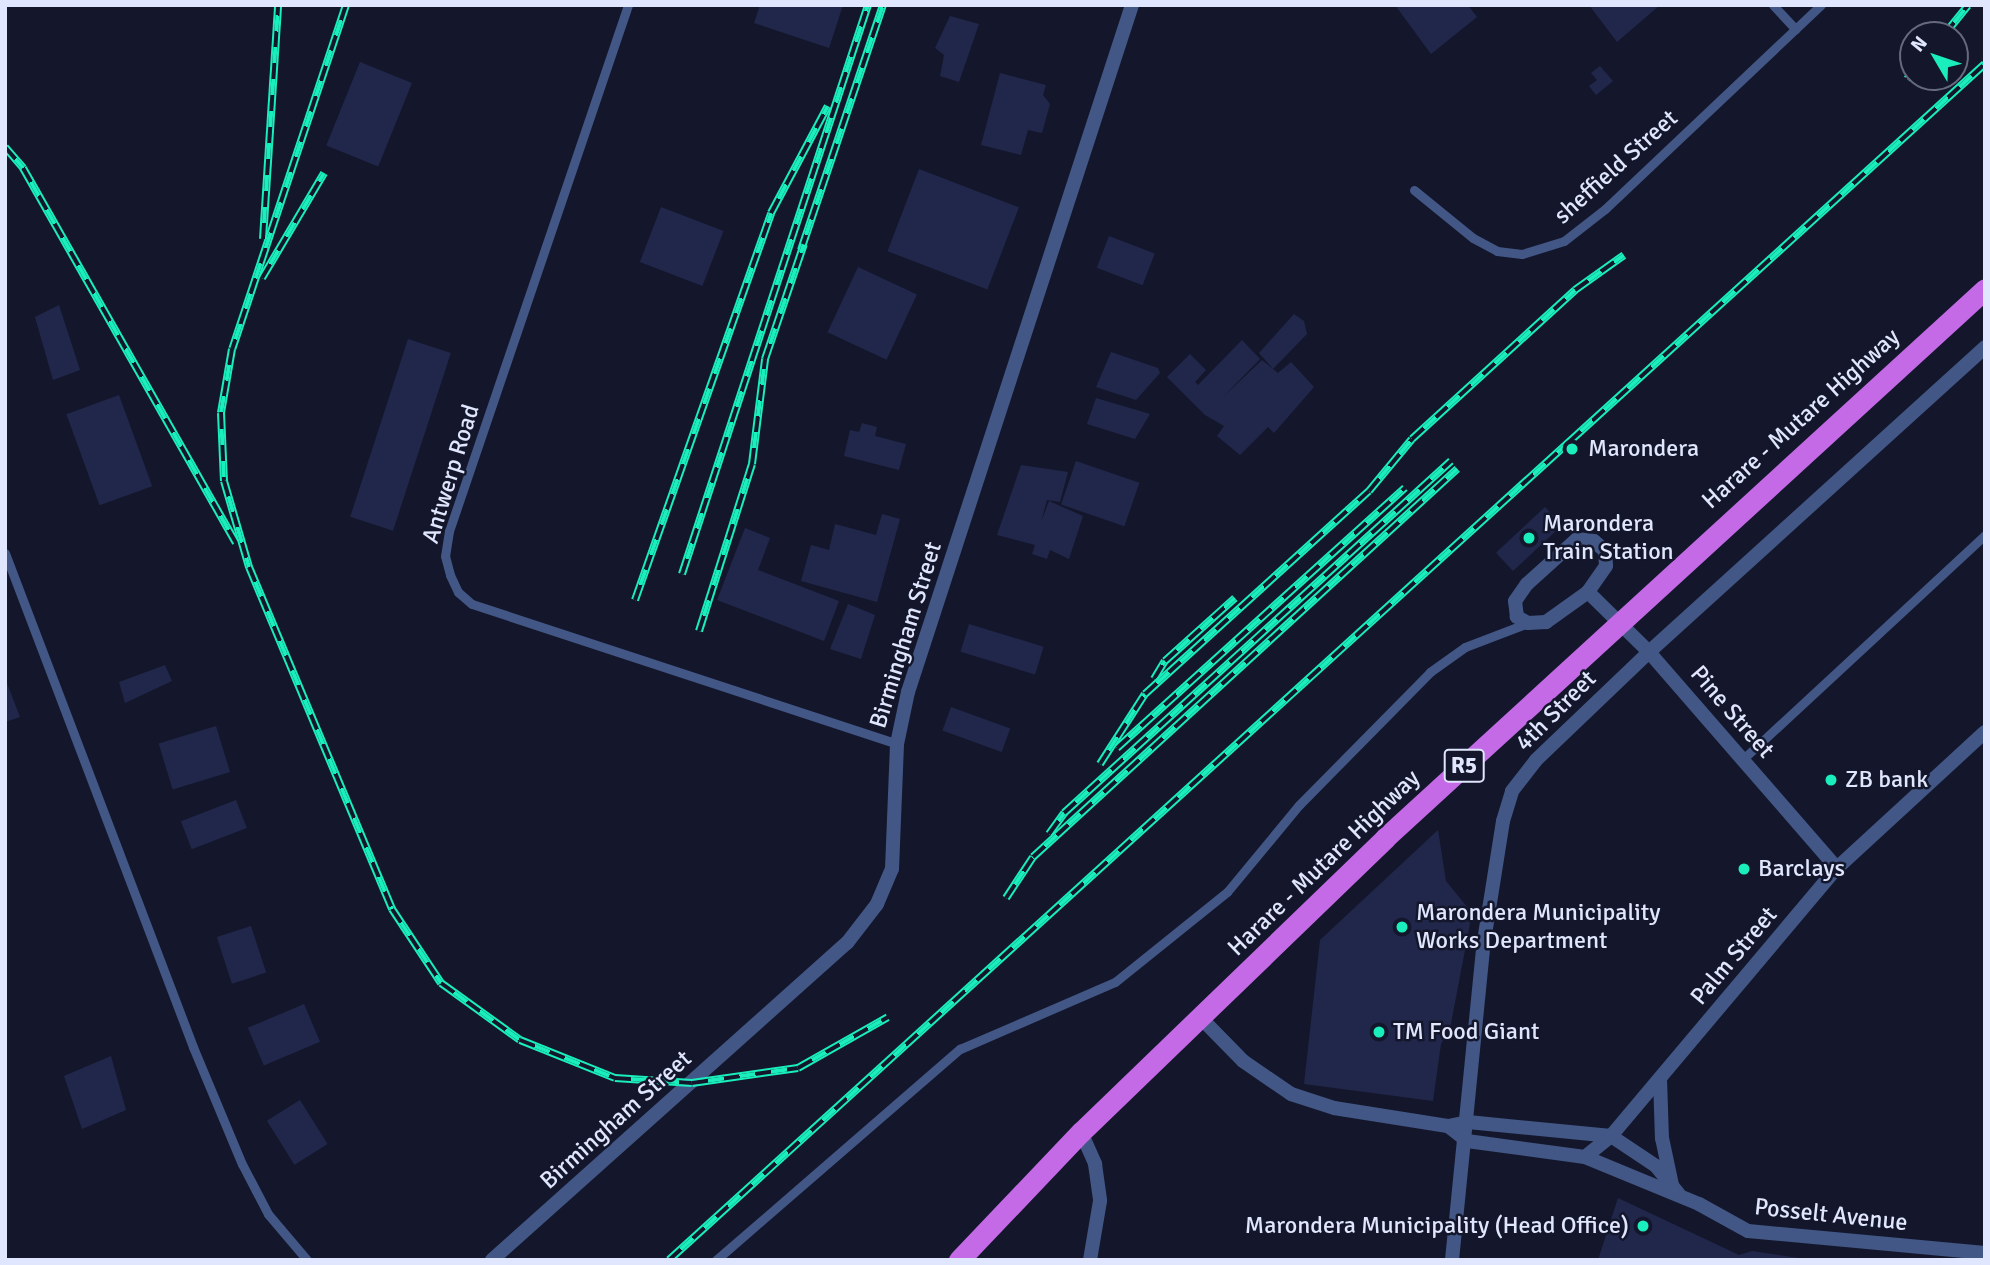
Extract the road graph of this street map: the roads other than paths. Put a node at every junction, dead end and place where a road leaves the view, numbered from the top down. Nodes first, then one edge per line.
1 (628, 5) edge
2 (1132, 5) edge
3 (1773, 5) edge
4 (1821, 5) edge
5 (1795, 29) junction
6 (1414, 190) dead end
7 (1985, 289) edge
8 (1985, 347) edge
9 (1985, 535) edge
10 (5, 553) edge
11 (1588, 592) junction
12 (1619, 622) junction
13 (1528, 623) junction
14 (1649, 652) junction
15 (1985, 732) edge
16 (897, 744) junction
17 (1743, 759) junction
18 (1837, 868) junction
19 (1201, 1018) junction
20 (1660, 1079) junction
21 (1468, 1122) junction
22 (1448, 1126) junction
23 (1081, 1132) junction
24 (1611, 1136) junction
25 (1466, 1141) junction
26 (1585, 1157) junction
27 (1677, 1191) junction
28 (1985, 1252) edge
29 (307, 1260) edge
30 (492, 1260) edge
31 (716, 1260) edge
32 (959, 1260) edge
33 (1090, 1260) edge
34 (1452, 1260) edge

1 - 16 lane, Antwerp Road
2 - 16 street, Birmingham Street
3 - 5 lane
4 - 5 lane, sheffield Street
5 - 6 lane, sheffield Street
7 - 12 highway, Harare - Mutare Highway / R5
8 - 14 street, 4th Street
9 - 17 lane
10 - 29 lane
11 - 12 street, Pine Street
11 - 13 street
11 - 13 street
12 - 14 street, Pine Street
12 - 19 highway, Harare - Mutare Highway / R5
13 - 31 lane
14 - 17 street, Pine Street
14 - 21 street, 4th Street
15 - 18 street, Palm Street
16 - 30 street, Birmingham Street
17 - 18 street, Pine Street
18 - 20 street, Palm Street
19 - 22 street, Posselt Avenue
19 - 23 highway, Harare - Mutare Highway / R5
20 - 24 street, Palm Street
20 - 27 street
21 - 22 street, Posselt Avenue
21 - 24 street, Posselt Avenue
21 - 25 street, 4th Street
22 - 25 street
23 - 32 highway, Harare - Mutare Highway / R5
23 - 33 street
24 - 26 street, Palm Street
24 - 27 street, Posselt Avenue
25 - 26 street, Posselt Avenue
25 - 34 street, 4th Street
26 - 27 street, Posselt Avenue
27 - 28 street, Posselt Avenue

